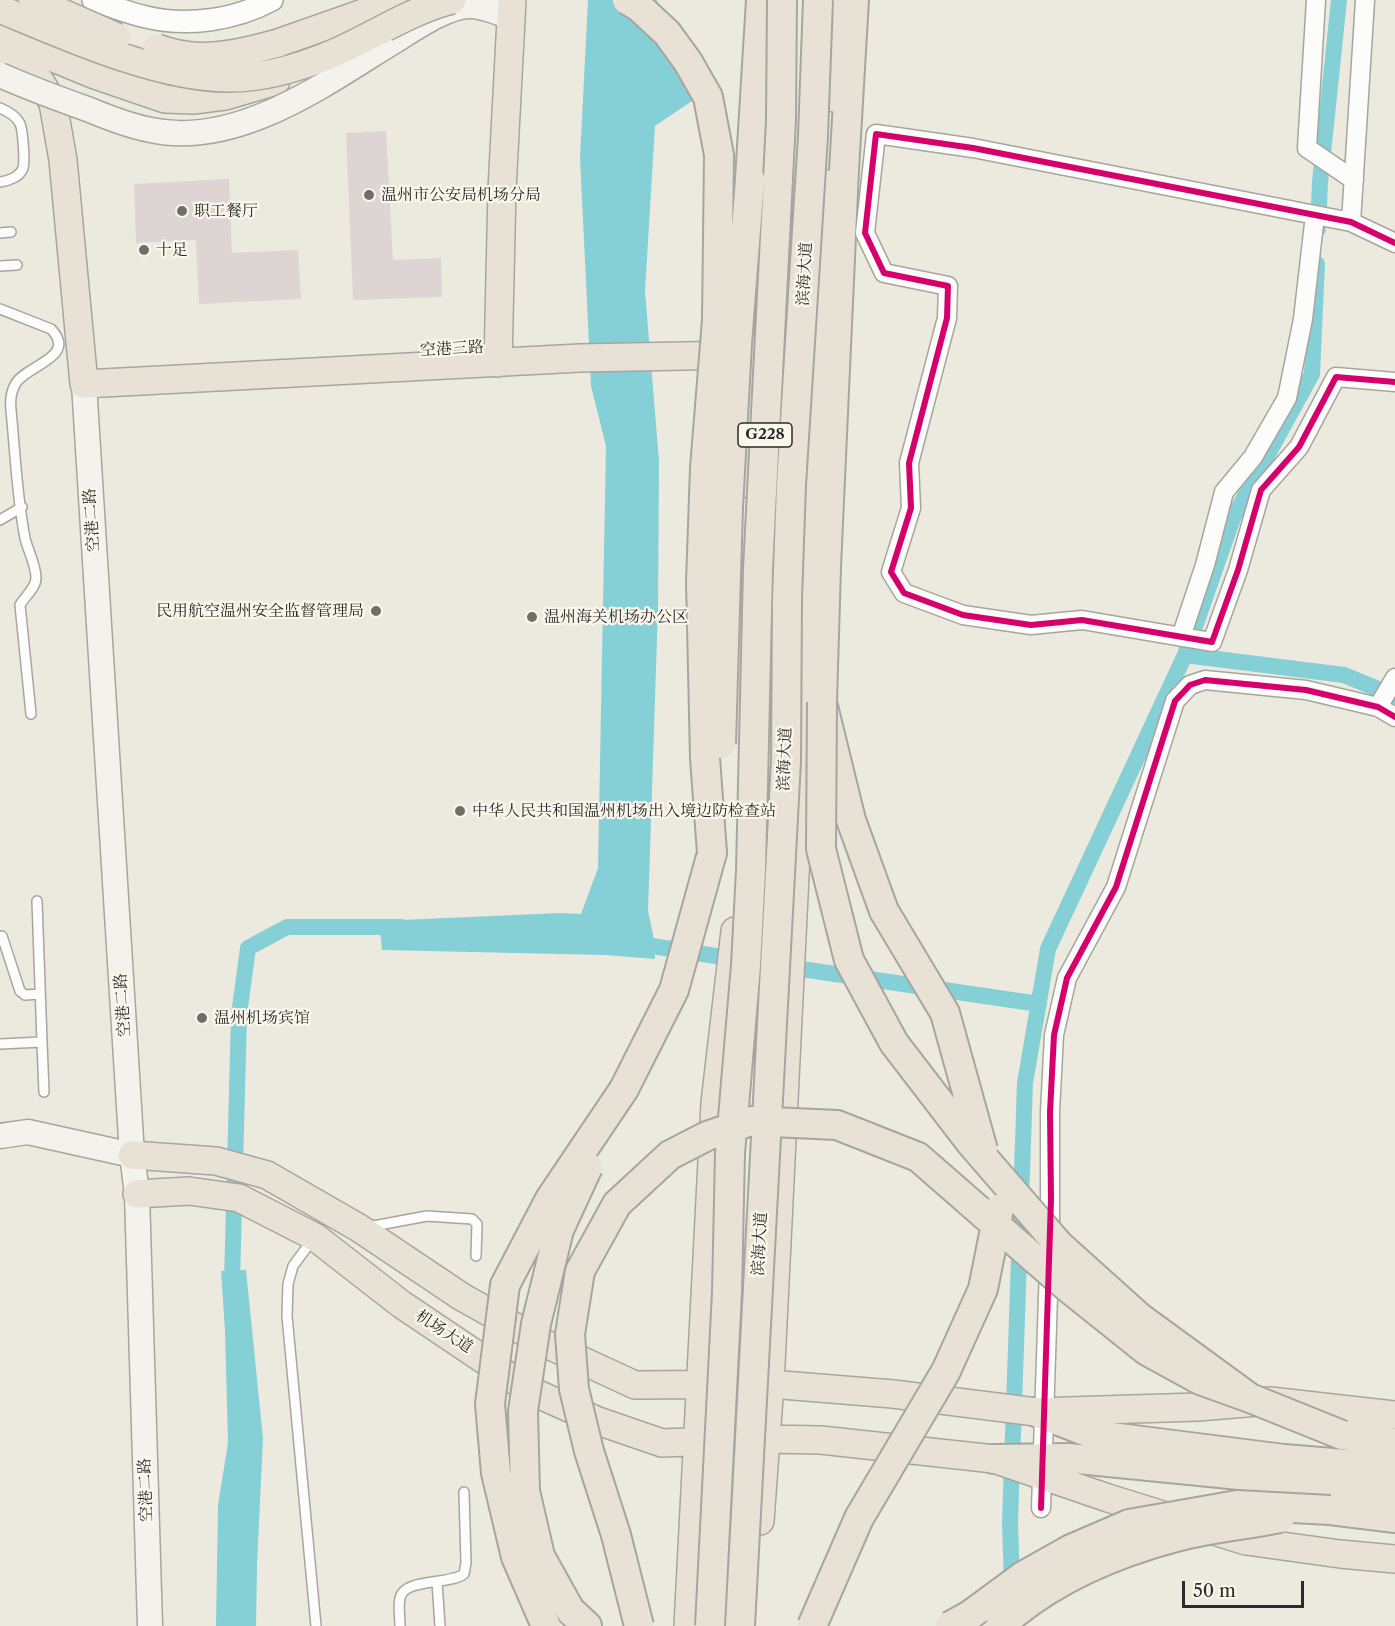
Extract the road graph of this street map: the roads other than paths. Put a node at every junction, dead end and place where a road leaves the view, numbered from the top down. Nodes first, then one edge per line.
1 (33, 0) edge
2 (93, 0) edge
3 (272, 0) edge
4 (372, 0) edge
5 (400, 0) edge
6 (410, 0) edge
7 (452, 0) edge
8 (627, 0) edge
9 (760, 0) edge
10 (767, 0) edge
11 (782, 0) edge
12 (818, 0) edge
13 (839, 0) edge
14 (854, 0) edge
15 (1316, 0) edge
16 (1365, 0) edge
17 (512, 8) edge
18 (0, 9) edge
19 (0, 36) edge
20 (278, 43) junction
21 (0, 54) edge
22 (0, 75) edge
23 (0, 108) edge
24 (1354, 180) junction
25 (0, 182) edge
26 (1320, 216) junction
27 (1351, 222) junction
28 (11, 232) dead end
29 (0, 233) edge
30 (1395, 243) edge
31 (17, 265) dead end
32 (0, 266) edge
33 (0, 309) edge
34 (821, 344) junction
35 (753, 345) junction
36 (498, 355) junction
37 (83, 376) junction
38 (1395, 382) edge
39 (22, 507) junction
40 (0, 520) edge
41 (1187, 638) junction
42 (1395, 678) edge
43 (822, 702) junction
44 (1378, 707) junction
45 (30, 714) dead end
46 (1395, 717) edge
47 (712, 853) junction
48 (37, 901) dead end
49 (2, 936) dead end
50 (40, 994) junction
51 (42, 1042) junction
52 (0, 1044) edge
53 (624, 1089) junction
54 (44, 1092) dead end
55 (0, 1136) edge
56 (132, 1155) junction
57 (137, 1194) junction
58 (359, 1228) junction
59 (315, 1237) junction
60 (476, 1256) dead end
61 (770, 1384) junction
62 (700, 1385) junction
63 (1250, 1398) junction
64 (1021, 1410) junction
65 (1395, 1415) edge
66 (765, 1439) junction
67 (697, 1441) junction
68 (1395, 1443) edge
69 (1127, 1452) junction
70 (1009, 1461) junction
71 (1395, 1468) edge
72 (464, 1492) dead end
73 (1395, 1492) edge
74 (1041, 1508) dead end
75 (1330, 1510) junction
76 (1395, 1518) edge
77 (1395, 1559) edge
78 (437, 1582) junction
79 (150, 1626) edge
80 (316, 1626) edge
81 (400, 1626) edge
82 (440, 1626) edge
83 (546, 1626) edge
84 (587, 1626) edge
85 (639, 1626) edge
86 (688, 1626) edge
87 (710, 1626) edge
88 (740, 1626) edge
89 (753, 1626) edge
90 (812, 1626) edge
91 (950, 1626) edge
92 (1000, 1626) edge

1 - 20 main road, bridge
2 - 3 street
4 - 20 main road
5 - 20 main road
6 - 19 main road
7 - 18 main road, bridge
8 - 47 highway, bridge
9 - 47 highway, bridge
10 - 35 main road
11 - 87 highway, 滨海大道 / G228, bridge
12 - 88 highway, 滨海大道 / G228, bridge
13 - 34 main road
14 - 43 highway
15 - 24 street
16 - 24 street
17 - 22 main road, bridge
17 - 36 main road
21 - 37 main road
23 - 25 lane
24 - 27 street
26 - 27 street
26 - 41 street
26 - 41 street
27 - 30 street
28 - 29 lane
31 - 32 lane
33 - 39 lane
34 - 35 main road, 空港三路
34 - 61 main road
35 - 36 main road, 空港三路
35 - 62 main road
36 - 37 main road, 空港三路
37 - 56 main road, 空港二路
38 - 41 street
39 - 40 lane
39 - 45 lane
42 - 44 street
43 - 63 highway, bridge
43 - 90 highway, bridge
44 - 46 street
44 - 74 street
47 - 53 highway
48 - 50 lane
49 - 50 lane
50 - 51 lane
51 - 52 lane
51 - 54 lane
53 - 83 highway, bridge
53 - 84 highway, bridge
55 - 56 main road
56 - 57 main road, 空港二路
56 - 58 main road
57 - 59 main road, 机场大道
57 - 79 main road, 空港二路
58 - 60 lane
58 - 62 main road
59 - 67 main road, 机场大道
59 - 80 lane
61 - 62 main road
61 - 64 main road
61 - 66 main road
62 - 67 main road
63 - 68 highway, bridge
63 - 85 highway, bridge
64 - 65 main road
64 - 69 highway
66 - 67 main road, 机场大道
66 - 70 main road, 机场大道
66 - 89 main road
67 - 86 main road
69 - 70 highway
69 - 71 highway
69 - 73 highway
70 - 77 main road, 机场大道
72 - 78 lane
75 - 76 highway
75 - 91 highway, bridge
75 - 92 highway, bridge
78 - 81 lane
78 - 82 lane

